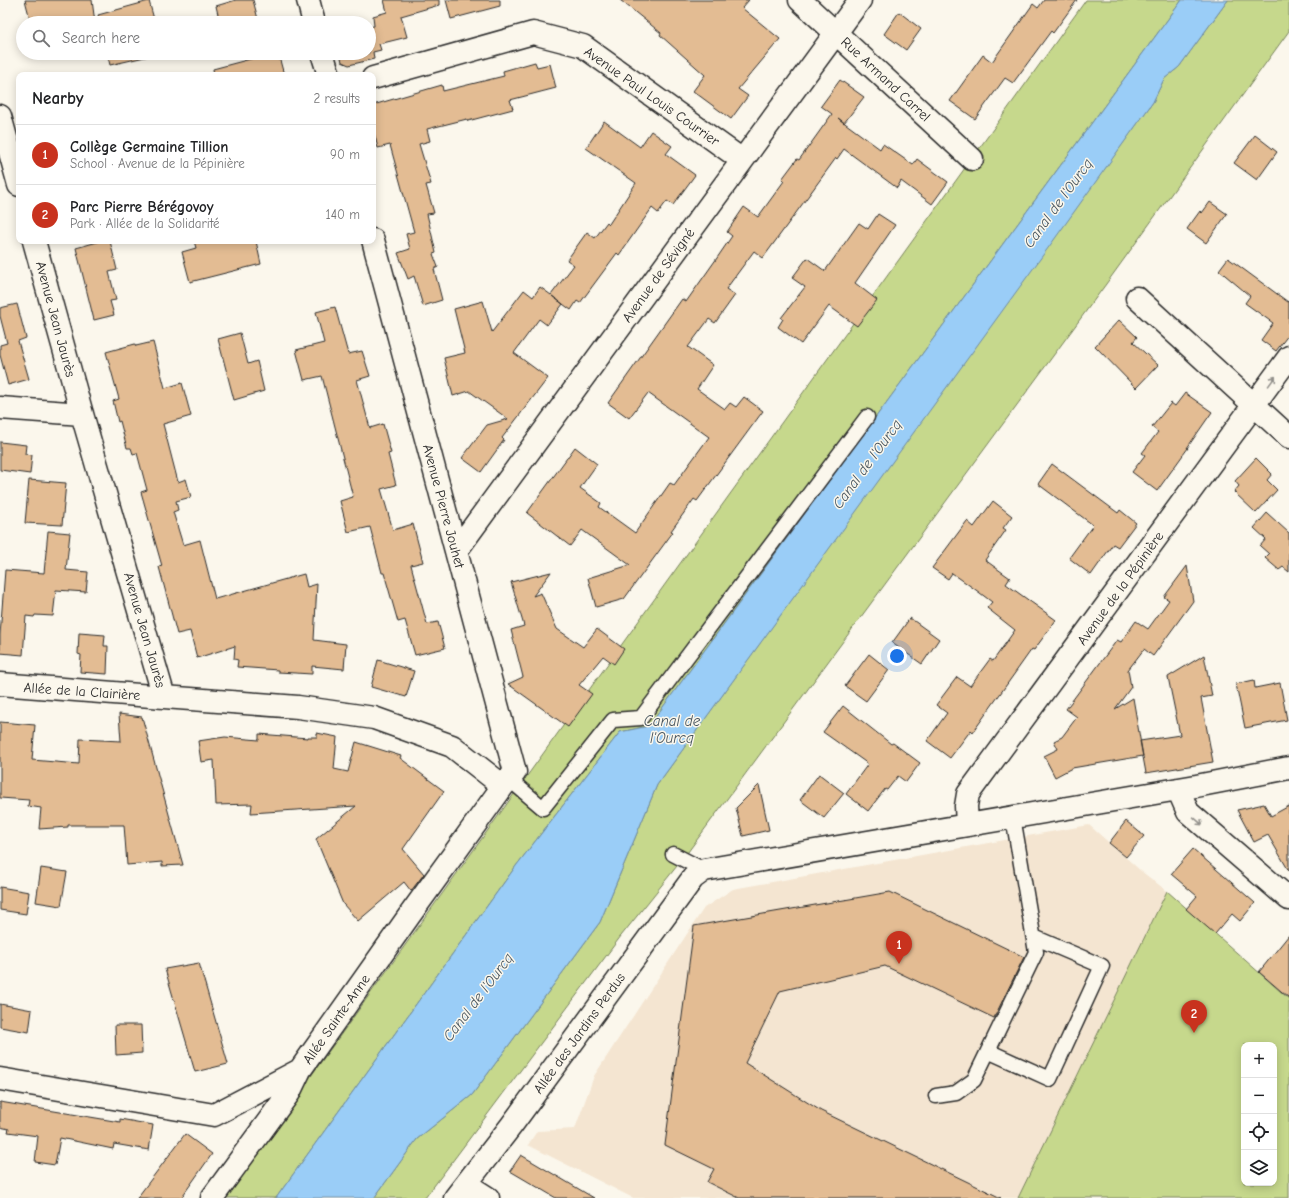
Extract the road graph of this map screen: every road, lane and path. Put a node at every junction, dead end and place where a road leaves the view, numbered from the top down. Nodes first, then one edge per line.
1 (308, 0) edge
2 (800, 0) edge
3 (860, 0) edge
4 (312, 16) edge
5 (836, 33) junction
6 (324, 60) edge
7 (327, 72) edge
8 (376, 77) edge
9 (0, 116) edge
10 (972, 159) dead end
11 (742, 160) junction
12 (16, 174) edge
13 (35, 244) edge
14 (374, 244) edge
15 (1137, 298) dead end
16 (1289, 357) edge
17 (1254, 405) junction
18 (0, 408) edge
19 (82, 414) junction
20 (866, 417) dead end
21 (1289, 437) edge
22 (456, 551) junction
23 (0, 684) edge
24 (164, 697) junction
25 (1289, 768) edge
26 (509, 779) junction
27 (1178, 789) junction
28 (1013, 817) junction
29 (967, 825) junction
30 (673, 854) dead end
31 (704, 870) junction
32 (1289, 899) edge
33 (1034, 937) junction
34 (988, 1051) junction
35 (300, 1070) junction
36 (0, 1079) edge
37 (936, 1096) dead end
38 (460, 1191) edge
39 (212, 1198) edge
40 (488, 1198) edge

1 - 4 street
2 - 5 street, Rue Armand Carrel
3 - 5 street, Avenue de Sévigné
5 - 10 street, Rue Armand Carrel
5 - 11 street, Avenue de Sévigné
6 - 7 street
8 - 11 street, Avenue Paul Louis Courrier
9 - 12 street
11 - 22 street, Avenue de Sévigné
13 - 19 street, Avenue Jean Jaurès
14 - 22 street, Avenue Pierre Jouhet
15 - 17 street
17 -> 16 street, Avenue de la Pépinière
17 - 21 street
17 - 29 street, Avenue de la Pépinière
18 - 19 street
19 - 24 street, Avenue Jean Jaurès
20 - 26 lane
22 - 26 street, Avenue Pierre Jouhet
23 - 24 street, Allée de la Clairière
24 - 26 street, Avenue Jean Jaurès
25 - 27 street
26 - 35 street, Allée Sainte-Anne
27 - 28 street
27 -> 32 street
28 - 29 street
28 - 33 lane
29 - 31 street
30 - 31 lane
31 - 38 street, Allée des Jardins Perdus
33 - 34 lane
33 - 34 lane
34 - 37 lane
35 - 36 street, Allée Sainte-Anne
35 - 39 street
38 - 40 street

